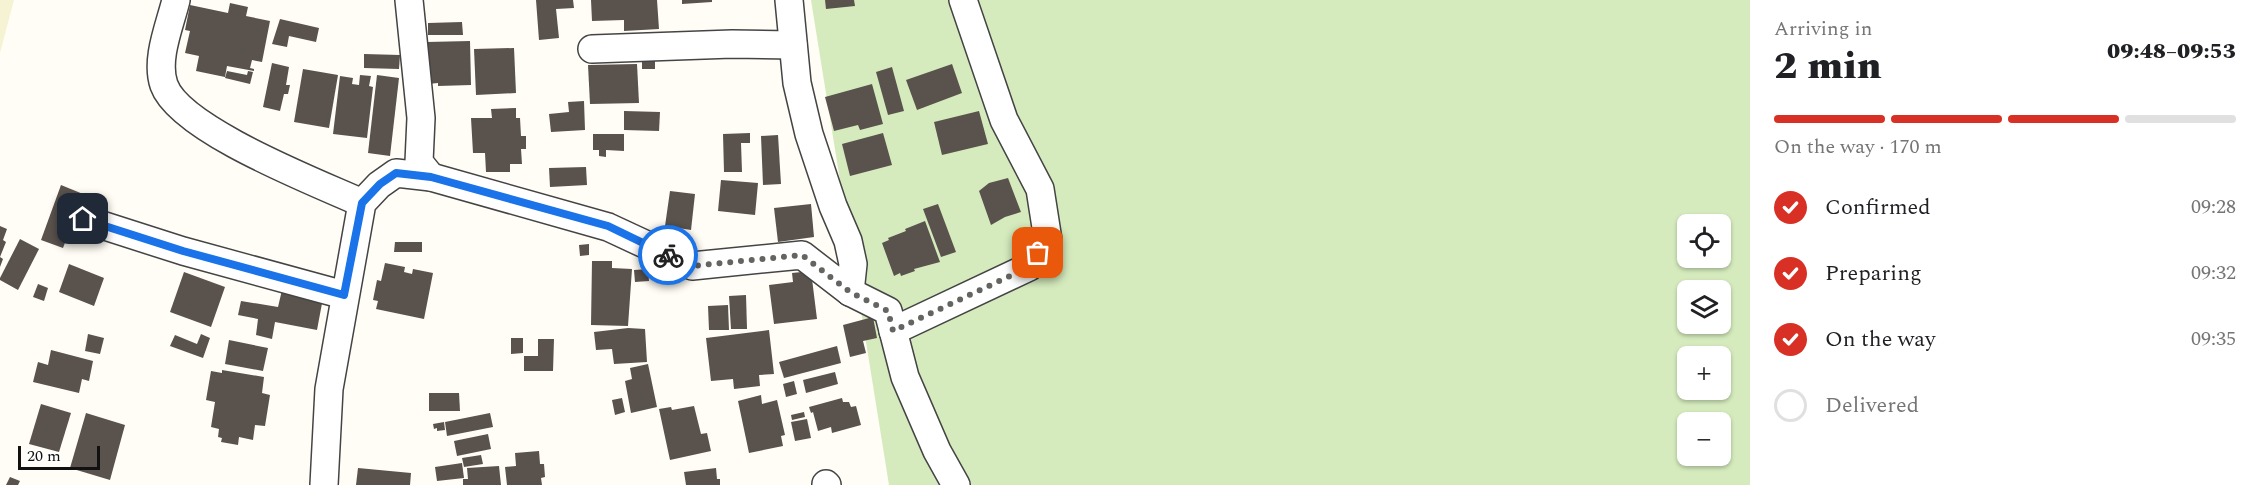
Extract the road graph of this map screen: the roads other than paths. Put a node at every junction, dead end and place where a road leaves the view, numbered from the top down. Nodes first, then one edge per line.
1 (176, 0) edge
2 (409, 0) edge
3 (789, 0) edge
4 (963, 0) edge
5 (793, 45) junction
6 (592, 49) dead end
7 (431, 177) junction
8 (362, 203) junction
9 (83, 219) dead end
10 (850, 292) junction
11 (344, 295) junction
12 (893, 331) junction
13 (324, 485) edge
14 (956, 485) edge

1 - 8 street
2 - 7 street
3 - 5 street
4 - 12 street
5 - 6 street
5 - 10 street
7 - 8 street
7 - 10 street
8 - 11 street
9 - 11 street
10 - 12 street
11 - 13 street
12 - 14 street

